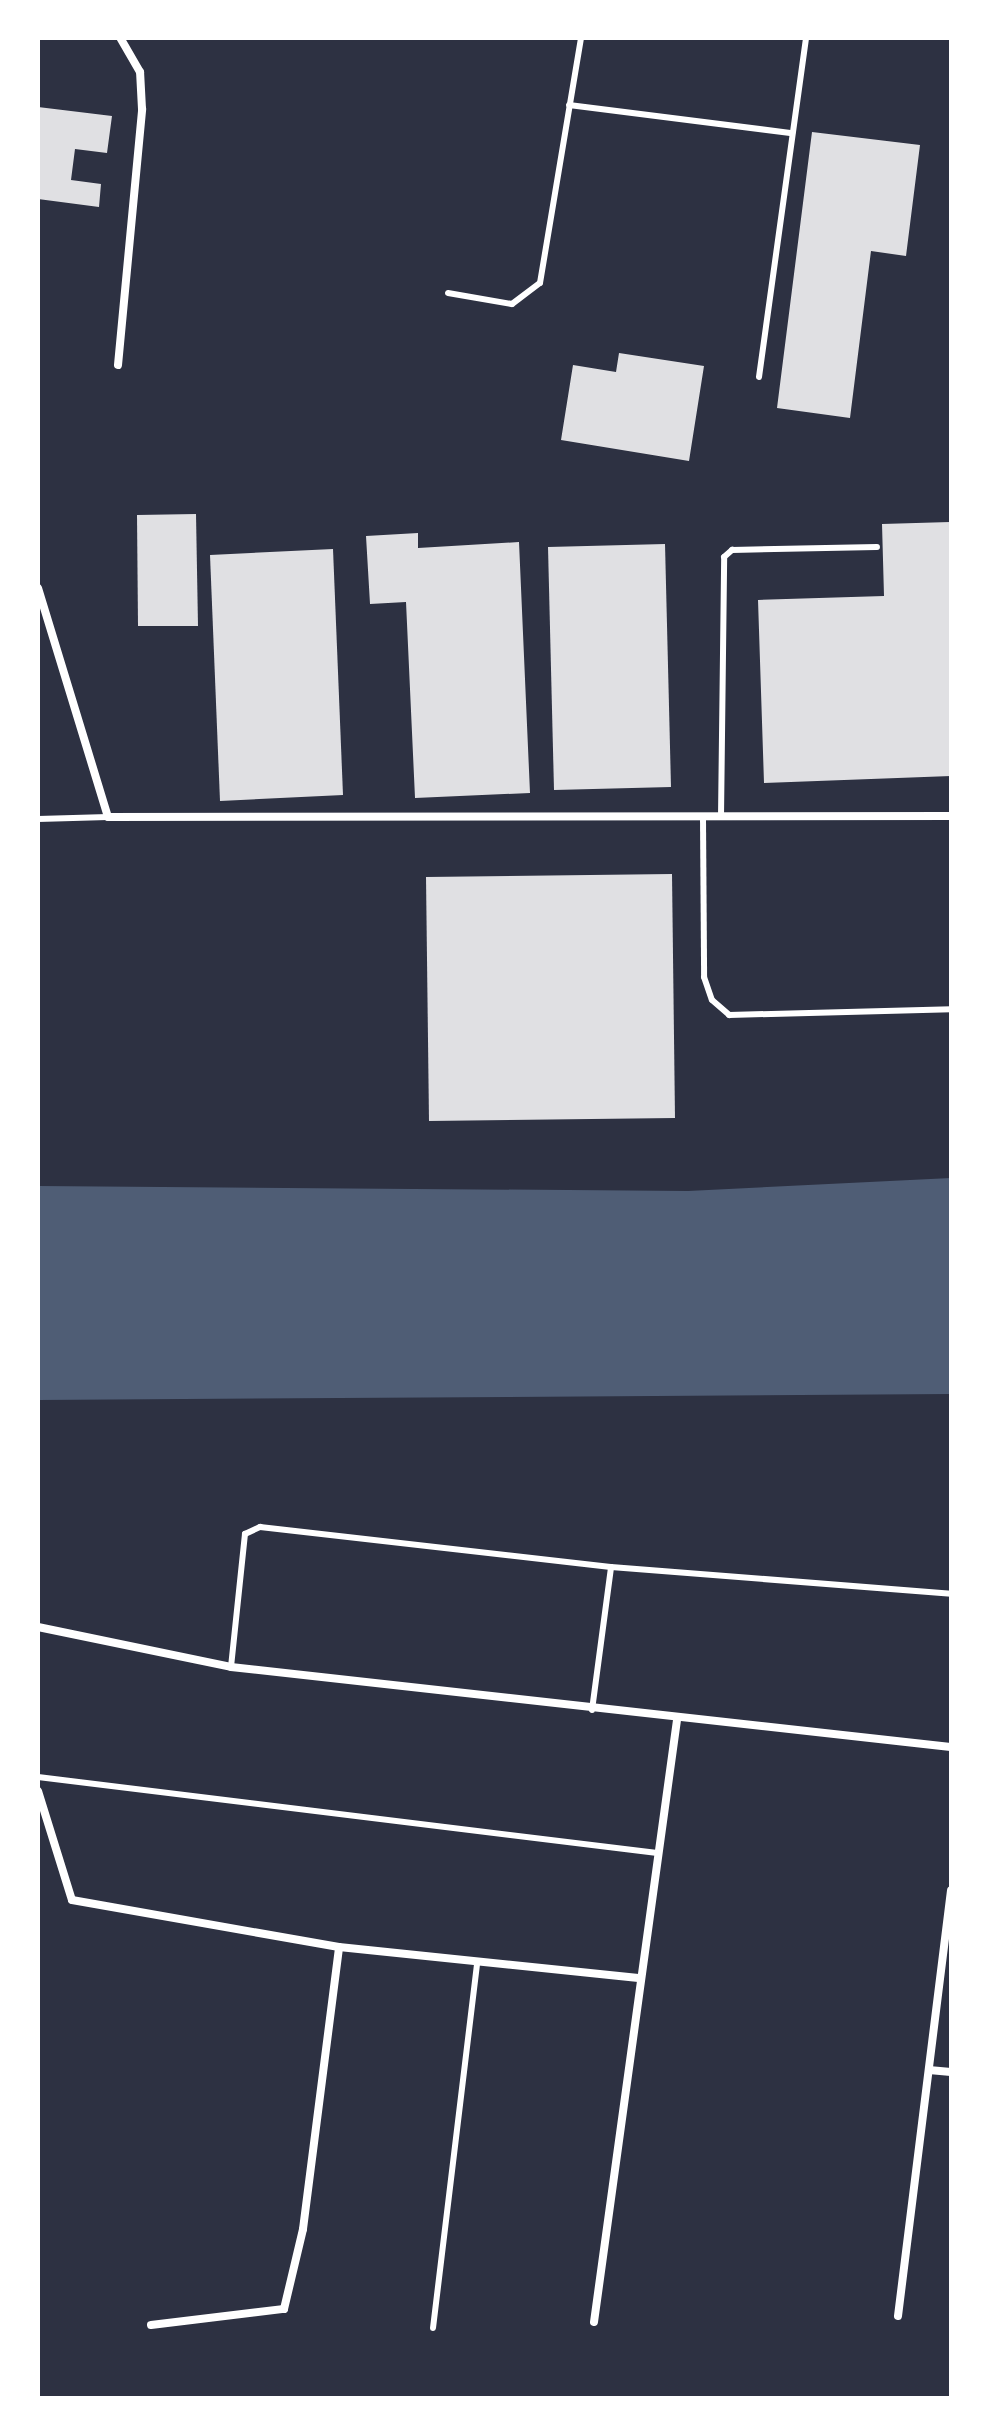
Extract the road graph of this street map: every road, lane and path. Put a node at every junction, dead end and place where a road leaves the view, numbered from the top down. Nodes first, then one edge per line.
1 (120, 38) edge
2 (581, 38) edge
3 (806, 38) edge
4 (569, 105) junction
5 (792, 133) junction
6 (448, 293) dead end
7 (118, 365) dead end
8 (759, 377) dead end
9 (877, 547) dead end
10 (38, 588) edge
11 (951, 816) edge
12 (108, 817) junction
13 (703, 818) junction
14 (721, 818) junction
15 (38, 819) edge
16 (951, 1009) edge
17 (611, 1567) junction
18 (951, 1594) edge
19 (38, 1627) edge
20 (231, 1667) junction
21 (592, 1711) junction
22 (677, 1720) junction
23 (951, 1747) edge
24 (38, 1777) edge
25 (38, 1791) edge
26 (657, 1853) junction
27 (951, 1890) edge
28 (339, 1947) junction
29 (477, 1965) junction
30 (638, 1978) junction
31 (929, 2070) junction
32 (951, 2072) edge
33 (898, 2316) dead end
34 (594, 2322) dead end
35 (151, 2325) dead end
36 (433, 2328) dead end

1 - 7 street
2 - 4 lane
3 - 5 lane
4 - 5 lane
4 - 6 lane
5 - 8 lane
9 - 14 lane
10 - 12 street
11 - 14 street
12 - 13 street
12 - 15 lane
13 - 14 street
13 - 16 lane
17 - 18 lane
17 - 20 lane
17 - 21 lane
19 - 20 street
20 - 21 street
21 - 22 street
22 - 23 street
22 - 26 street
24 - 26 lane
25 - 28 street
26 - 30 street
27 - 31 street
28 - 29 street
28 - 35 street
29 - 30 street
29 - 36 lane
30 - 34 street
31 - 32 street
31 - 33 street

